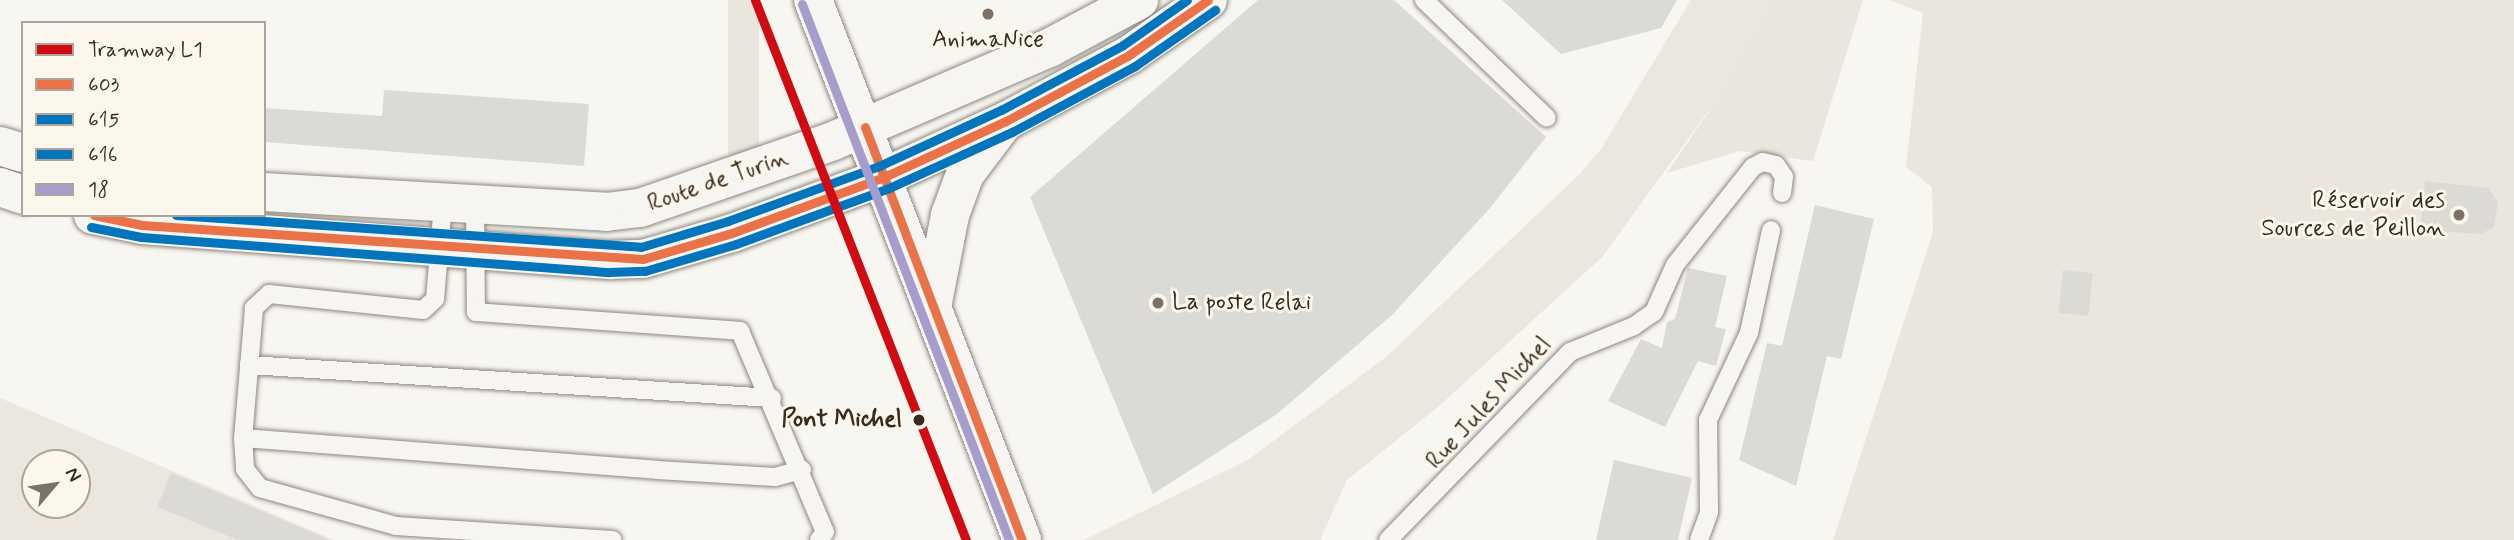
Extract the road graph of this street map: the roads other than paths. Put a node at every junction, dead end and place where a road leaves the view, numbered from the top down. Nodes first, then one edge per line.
1 (813, 0) edge
2 (1139, 0) edge
3 (1208, 0) edge
4 (1424, 0) edge
5 (1547, 118) dead end
6 (1006, 121) junction
7 (865, 127) junction
8 (0, 145) edge
9 (21, 152) edge
10 (884, 177) junction
11 (0, 187) edge
12 (266, 192) edge
13 (1782, 193) dead end
14 (21, 194) edge
15 (459, 204) junction
16 (103, 217) edge
17 (1771, 230) dead end
18 (457, 249) junction
19 (932, 309) junction
20 (248, 365) junction
21 (772, 398) junction
22 (243, 438) junction
23 (802, 470) junction
24 (613, 540) edge
25 (819, 540) edge
26 (1022, 540) edge
27 (1388, 540) edge
28 (1699, 540) edge

1 - 7 main road
2 - 7 main road, Route de Turin
3 - 6 main road
4 - 5 lane
6 - 10 main road
6 - 19 main road
7 - 10 main road
7 - 15 main road, Route de Turin
8 - 9 main road
10 - 18 main road
10 - 19 main road
11 - 14 main road
12 - 15 main road, Route de Turin
13 - 27 lane, Rue Jules Michel
15 - 18 lane
15 - 18 lane
16 - 18 main road
17 - 28 lane
18 - 20 lane
18 - 21 lane
19 - 26 main road
20 - 21 lane
20 - 22 lane
21 - 23 lane
22 - 23 lane
22 - 24 lane
23 - 25 lane

